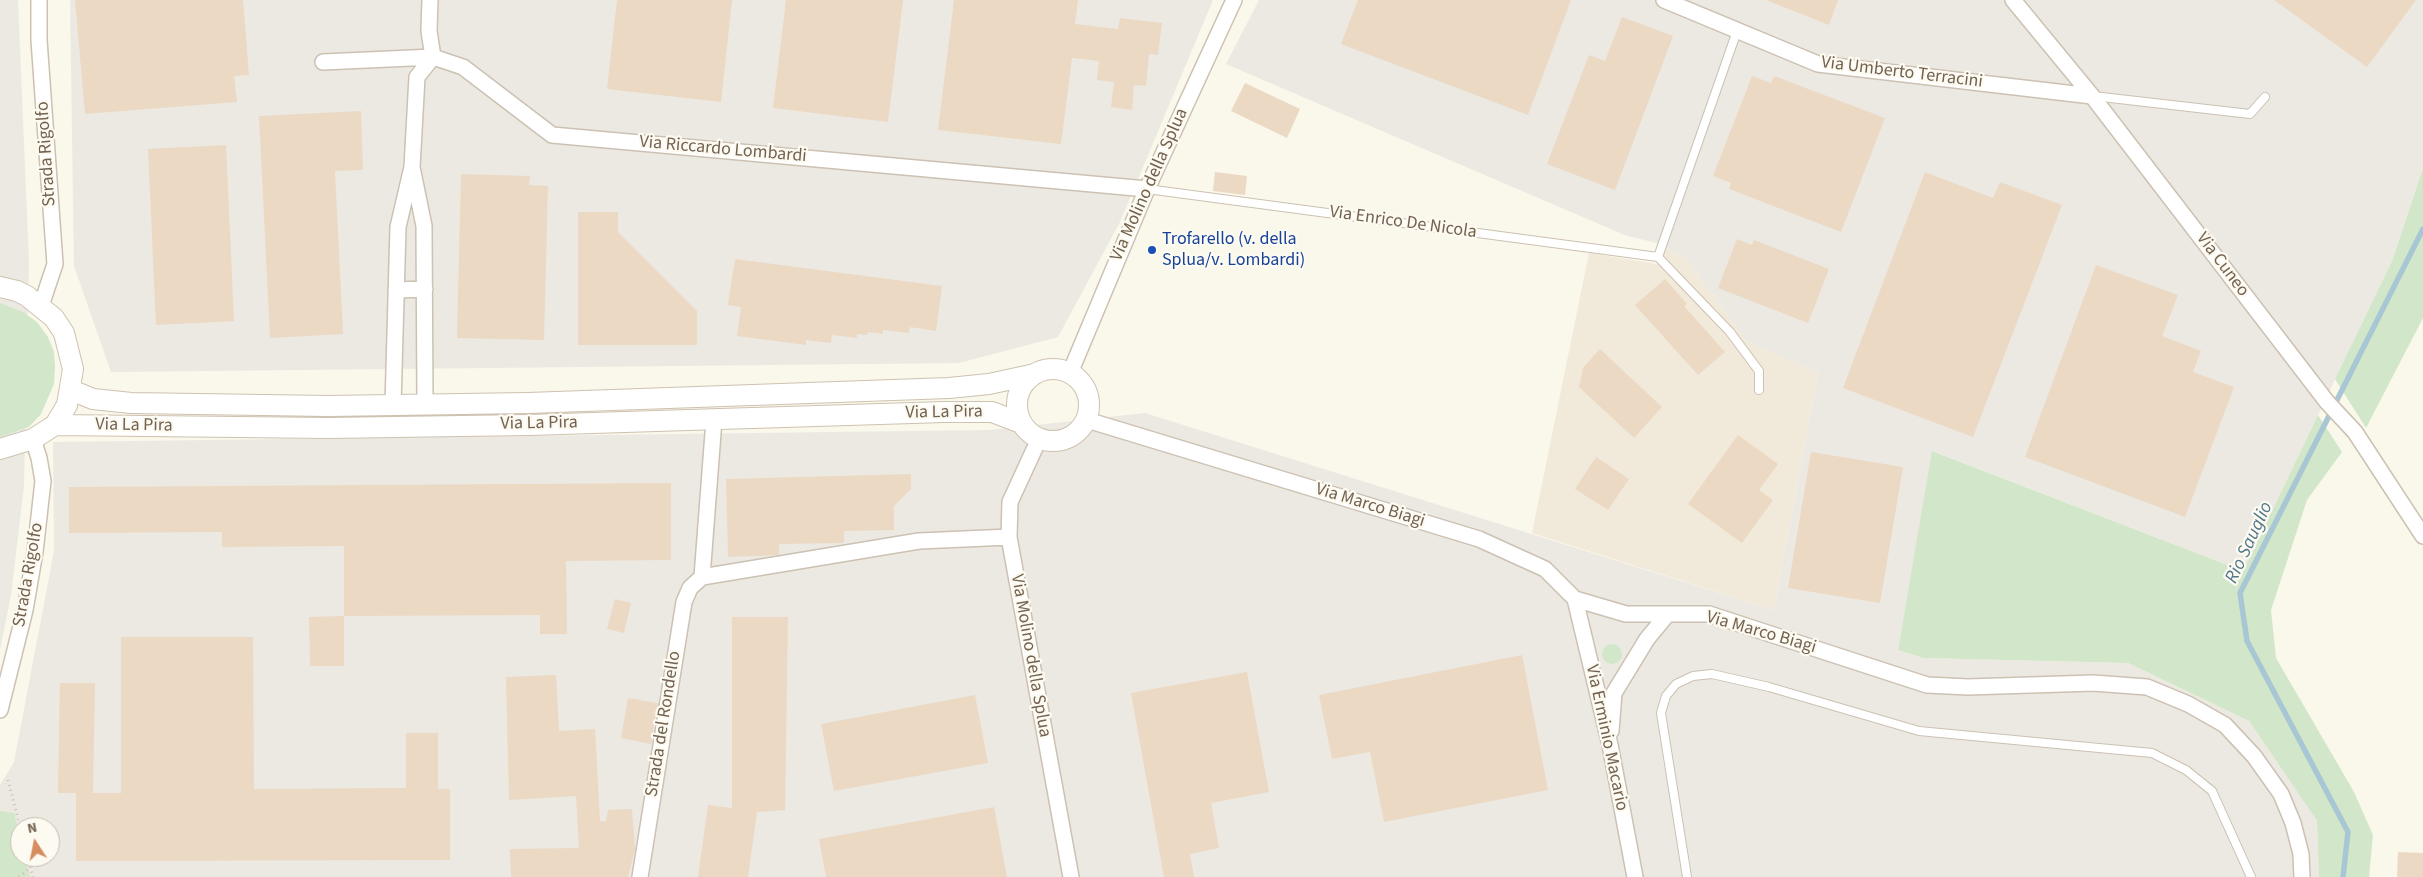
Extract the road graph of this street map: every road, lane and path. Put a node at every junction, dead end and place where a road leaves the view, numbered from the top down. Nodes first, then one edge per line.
1 (39, 0) edge
2 (430, 0) edge
3 (1234, 0) edge
4 (1664, 0) edge
5 (2013, 0) edge
6 (1738, 31) junction
7 (433, 57) junction
8 (322, 62) dead end
9 (2092, 96) junction
10 (2265, 97) dead end
11 (412, 167) junction
12 (1147, 189) junction
13 (1658, 257) junction
14 (0, 287) edge
15 (425, 289) junction
16 (396, 290) junction
17 (41, 306) junction
18 (1070, 373) junction
19 (1035, 374) junction
20 (71, 390) junction
21 (1759, 390) dead end
22 (393, 405) junction
23 (425, 405) junction
24 (714, 420) junction
25 (1087, 420) junction
26 (1022, 423) junction
27 (55, 425) junction
28 (33, 439) junction
29 (1039, 439) junction
30 (0, 450) edge
31 (2423, 536) edge
32 (1009, 537) junction
33 (702, 577) junction
34 (1575, 599) junction
35 (1666, 616) junction
36 (0, 710) edge
37 (1610, 745) junction
38 (8, 780) dead end
39 (17, 817) edge
40 (30, 868) joint
41 (19, 877) edge
42 (33, 877) edge
43 (640, 877) edge
44 (1071, 877) edge
45 (1635, 877) edge
46 (1687, 877) edge
47 (2251, 877) edge
48 (2302, 877) edge

1 - 17 street, Strada Rigolfo
2 - 7 street
3 - 12 street, Via Molino della Splua
4 - 6 street, Via Umberto Terracini
5 - 9 street, Via Cuneo
6 - 9 street, Via Umberto Terracini
6 - 13 lane
7 - 8 street, Via Riccardo Lombardi
7 - 11 street
7 - 12 street, Via Riccardo Lombardi
9 - 10 lane
9 - 31 street, Via Cuneo
11 - 15 street
11 - 16 street
12 - 13 lane, Via Enrico De Nicola
12 - 18 street, Via Molino della Splua
13 - 21 lane
14 - 17 street
15 - 16 street
15 - 23 street
16 - 22 street
17 - 20 street
18 - 19 street
18 - 25 street
19 - 23 street, Via La Pira
19 - 26 street
20 - 22 street, Via La Pira
20 - 27 street
22 - 23 street, Via La Pira
24 - 26 street, Via La Pira
24 - 27 street, Via La Pira
24 - 33 street
25 - 29 street
25 - 34 street, Via Marco Biagi
26 - 29 street
27 - 28 street
28 - 30 street
28 - 36 street, Strada Rigolfo
29 - 32 street, Via Molino della Splua
32 - 33 street
32 - 44 street, Via Molino della Splua
33 - 43 street, Strada del Rondello
34 - 35 street, Via Marco Biagi
34 - 37 street, Via Erminio Macario
35 - 37 street
35 - 48 street, Via Marco Biagi
37 - 45 street, Via Erminio Macario
38 - 39 path
40 - 41 path
40 - 42 path
46 - 47 lane

